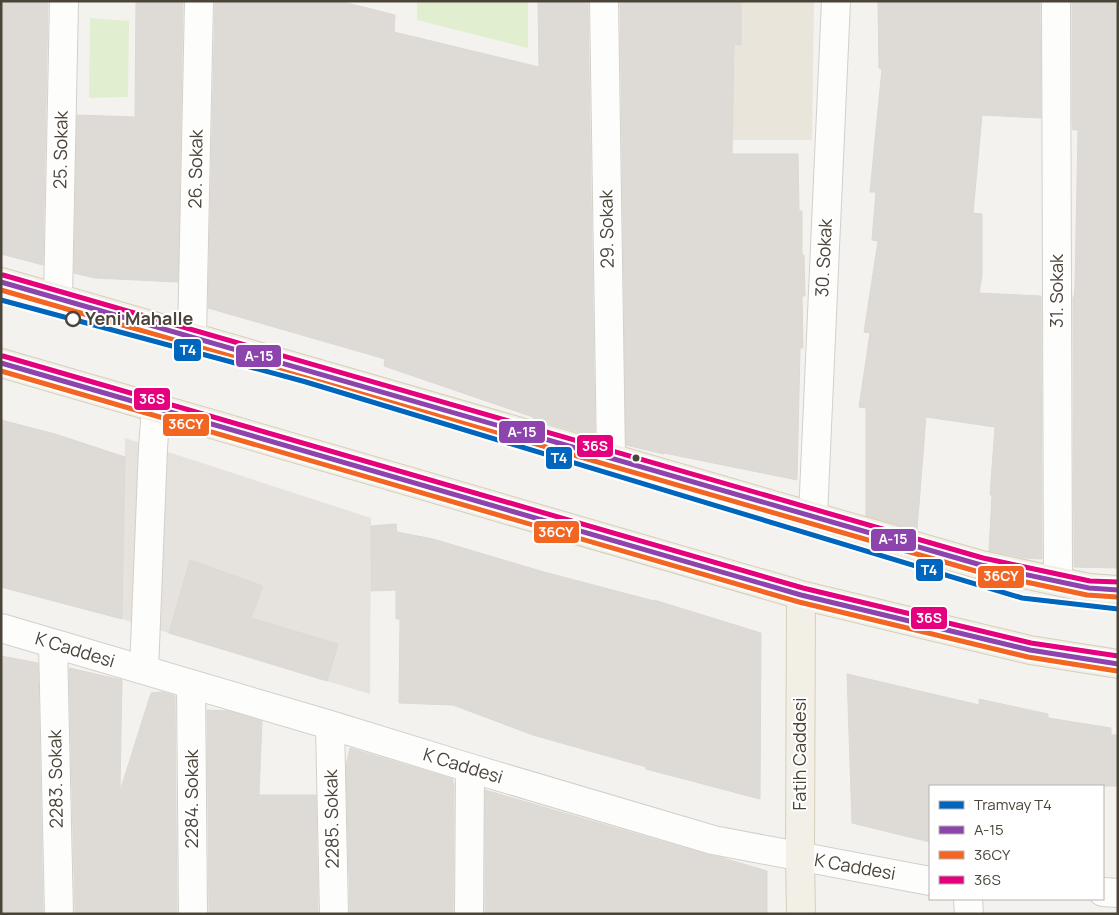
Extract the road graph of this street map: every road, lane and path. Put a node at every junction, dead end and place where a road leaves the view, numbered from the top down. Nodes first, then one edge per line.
1 (64, 1) edge
2 (199, 1) edge
3 (604, 1) edge
4 (836, 1) edge
5 (1056, 1) edge
6 (1, 282) edge
7 (58, 298) junction
8 (192, 337) junction
9 (1, 363) edge
10 (156, 408) junction
11 (610, 457) junction
12 (813, 516) junction
13 (1058, 582) junction
14 (1118, 590) edge
15 (801, 595) junction
16 (1, 628) edge
17 (53, 644) junction
18 (1118, 664) edge
19 (144, 670) junction
20 (191, 684) junction
21 (330, 725) junction
22 (470, 768) junction
23 (800, 857) junction
24 (929, 881) edge
25 (1104, 892) edge
26 (1118, 893) edge
27 (968, 900) edge
28 (59, 914) edge
29 (193, 914) edge
30 (334, 914) edge
31 (469, 914) edge
32 (802, 914) edge
33 (969, 914) edge

1 - 7 street, 25. Sokak
2 - 8 street, 26. Sokak
3 - 11 street, 29. Sokak
4 - 12 street, 30. Sokak
5 - 13 street, 31. Sokak
6 - 7 main road
7 - 8 main road
8 - 11 main road
9 - 10 main road
10 - 15 main road
10 - 19 street
11 - 12 main road
12 - 13 main road
13 - 14 main road
15 - 18 main road
15 - 23 main road, Fatih Caddesi
16 - 17 street, K Caddesi
17 - 19 street, K Caddesi
17 - 28 street, 2283. Sokak
19 - 20 street, K Caddesi
20 - 21 street, K Caddesi
20 - 29 street, 2284. Sokak
21 - 22 street, K Caddesi
21 - 30 street, 2285. Sokak
22 - 23 street, K Caddesi
22 - 31 street
23 - 24 street, K Caddesi
23 - 32 main road, Fatih Caddesi
25 - 26 street
27 - 33 street

